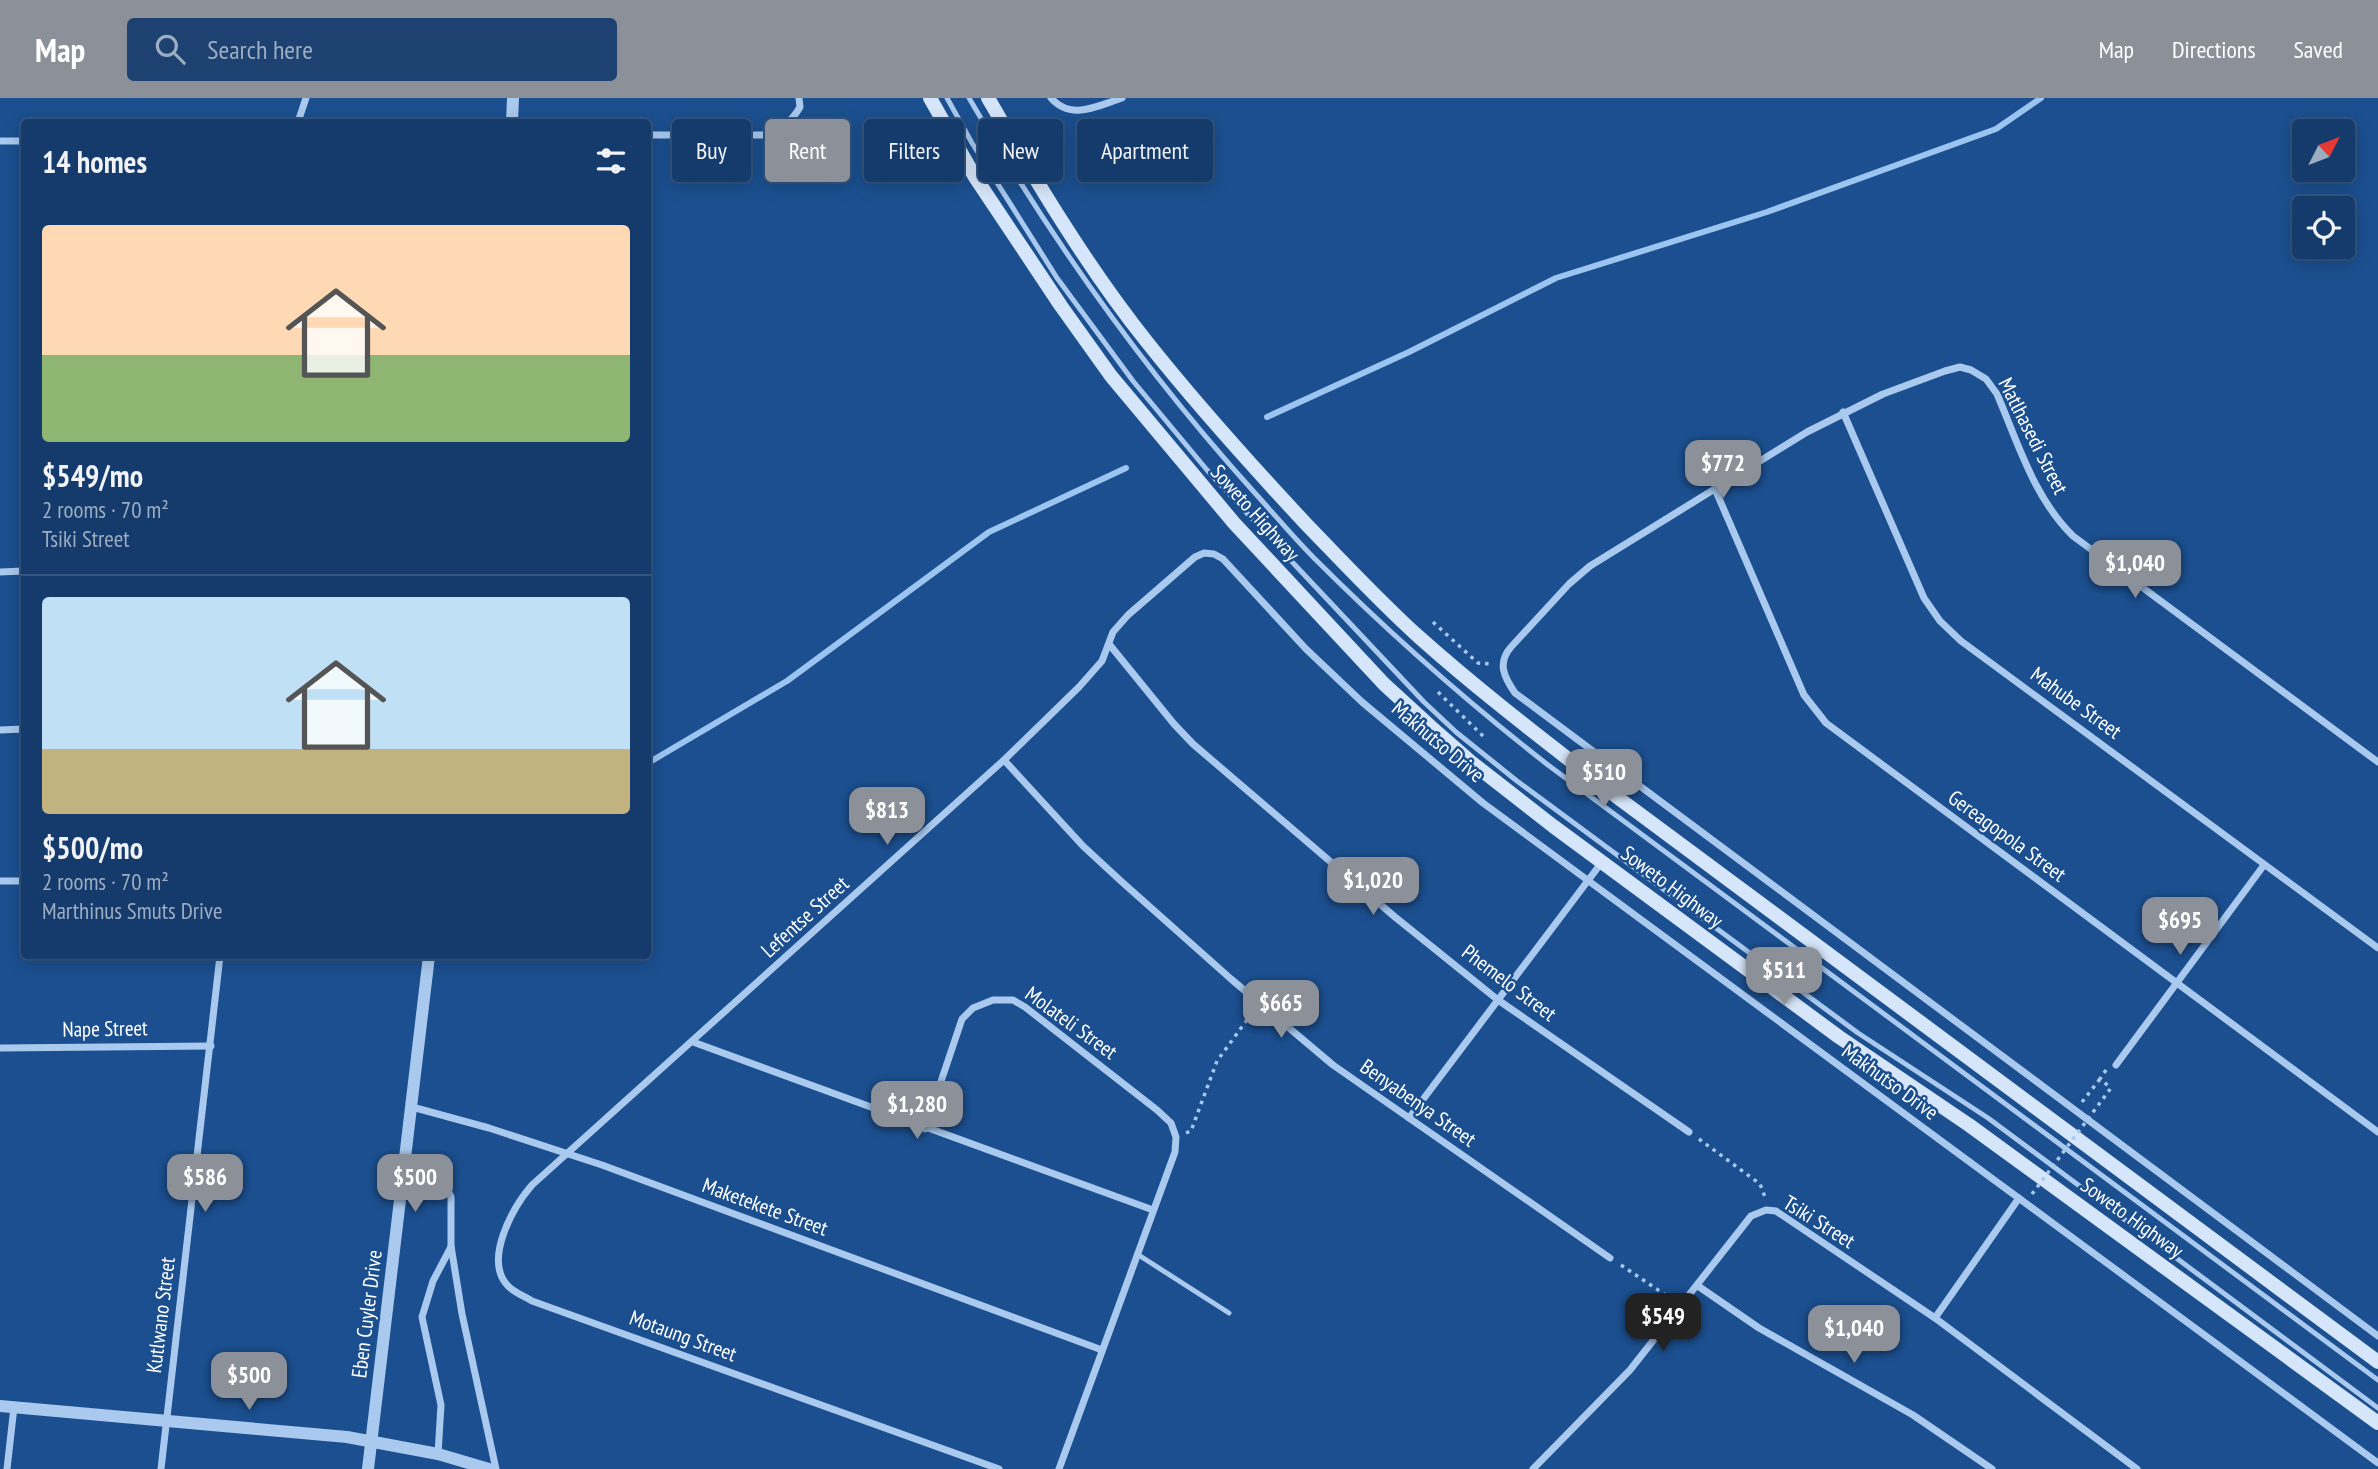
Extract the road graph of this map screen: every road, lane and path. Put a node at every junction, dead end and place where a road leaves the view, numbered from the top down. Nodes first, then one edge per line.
1 (306, 98) edge
2 (513, 98) edge
3 (799, 98) edge
4 (930, 98) edge
5 (947, 98) edge
6 (969, 98) edge
7 (988, 98) edge
8 (1051, 98) edge
9 (1122, 98) edge
10 (300, 119) edge
11 (512, 119) edge
12 (651, 135) edge
13 (0, 141) edge
14 (21, 141) edge
15 (1843, 412) junction
16 (1715, 489) junction
17 (1204, 553) joint
18 (21, 571) edge
19 (0, 572) edge
20 (1433, 622) dead end
21 (1109, 644) junction
22 (1502, 664) junction
23 (1436, 690) dead end
24 (21, 729) edge
25 (0, 730) edge
26 (1493, 745) dead end
27 (1004, 760) junction
28 (2378, 762) edge
29 (1602, 861) junction
30 (2264, 865) junction
31 (1588, 880) junction
32 (0, 881) edge
33 (21, 881) edge
34 (2378, 948) edge
35 (220, 959) edge
36 (429, 959) edge
37 (2178, 983) junction
38 (1498, 1000) junction
39 (1259, 1003) junction
40 (693, 1042) junction
41 (211, 1046) junction
42 (0, 1048) edge
43 (2116, 1065) dead end
44 (2107, 1069) dead end
45 (2100, 1079) junction
46 (2094, 1087) dead end
47 (412, 1107) junction
48 (1409, 1118) junction
49 (925, 1129) junction
50 (1689, 1132) joint
51 (2378, 1132) edge
52 (1176, 1137) junction
53 (568, 1153) junction
54 (405, 1158) junction
55 (2032, 1194) dead end
56 (2019, 1198) junction
57 (1153, 1210) junction
58 (1771, 1210) junction
59 (451, 1246) junction
60 (1137, 1254) junction
61 (1611, 1258) joint
62 (1698, 1286) junction
63 (1682, 1307) junction
64 (1229, 1313) dead end
65 (1935, 1318) junction
66 (2378, 1336) edge
67 (1102, 1350) junction
68 (2378, 1362) edge
69 (2378, 1380) edge
70 (0, 1406) edge
71 (14, 1407) junction
72 (2378, 1408) edge
73 (166, 1422) junction
74 (2378, 1423) edge
75 (371, 1441) junction
76 (438, 1454) junction
77 (2378, 1463) edge
78 (7, 1469) edge
79 (160, 1469) edge
80 (368, 1469) edge
81 (489, 1469) edge
82 (496, 1469) edge
83 (999, 1469) edge
84 (1059, 1469) edge
85 (1533, 1469) edge
86 (1993, 1469) edge
87 (2137, 1469) edge

1 - 10 street
2 - 11 street
3 - 12 street
4 - 29 main road, Soweto Highway
5 - 72 lane, Soweto Highway
6 - 69 lane, Soweto Highway
7 - 68 main road, Soweto Highway
8 - 9 street
13 - 14 street
15 - 16 street, Matlhasedi Street
15 - 28 street, Matlhasedi Street
15 - 30 street, Mahube Street
16 - 22 street, Matlhasedi Street
16 - 37 street, Gereagopola Street
17 - 21 street, Lefentse Street
17 - 31 street, Makhutso Drive
18 - 19 street
20 - 22 path
21 - 27 street, Lefentse Street
21 - 38 street, Phemelo Street
22 - 66 street
23 - 26 path
24 - 25 street
27 - 39 street, Benyabenya Street
27 - 40 street, Lefentse Street
29 - 31 street
29 - 74 main road, Soweto Highway
30 - 34 street, Mahube Street
30 - 37 street
31 - 38 street
31 - 56 street, Makhutso Drive
32 - 33 street
35 - 41 street, Kutlwano Street
36 - 47 street, Eben Cuyler Drive
37 - 43 street
37 - 51 street, Gereagopola Street
38 - 48 street
38 - 50 street, Phemelo Street
39 - 48 street, Benyabenya Street
39 - 52 path
40 - 49 street
40 - 53 street, Lefentse Street
41 - 42 street, Nape Street
41 - 73 street, Kutlwano Street
44 - 45 path
45 - 46 path
45 - 55 path, bridge
47 - 53 street, Maketekete Street
47 - 54 street, Eben Cuyler Drive
48 - 61 street, Benyabenya Street
49 - 52 street, Molateli Street
49 - 57 street
50 - 58 path
52 - 57 street
53 - 67 street, Maketekete Street
53 - 83 street, Motaung Street
54 - 59 street
54 - 75 street, Eben Cuyler Drive
56 - 65 street
56 - 77 street, Makhutso Drive
57 - 60 street
58 - 62 street, Tsiki Street
58 - 65 street, Tsiki Street
59 - 76 street
59 - 82 street
60 - 64 lane
60 - 67 street
61 - 63 path
62 - 63 street, Tsiki Street
62 - 86 street
63 - 85 street, Tsiki Street
65 - 87 street, Tsiki Street
67 - 84 street
70 - 71 street
71 - 73 street
71 - 78 street
73 - 75 street
73 - 79 street, Kutlwano Street
75 - 76 street
75 - 80 street, Eben Cuyler Drive
76 - 81 street

